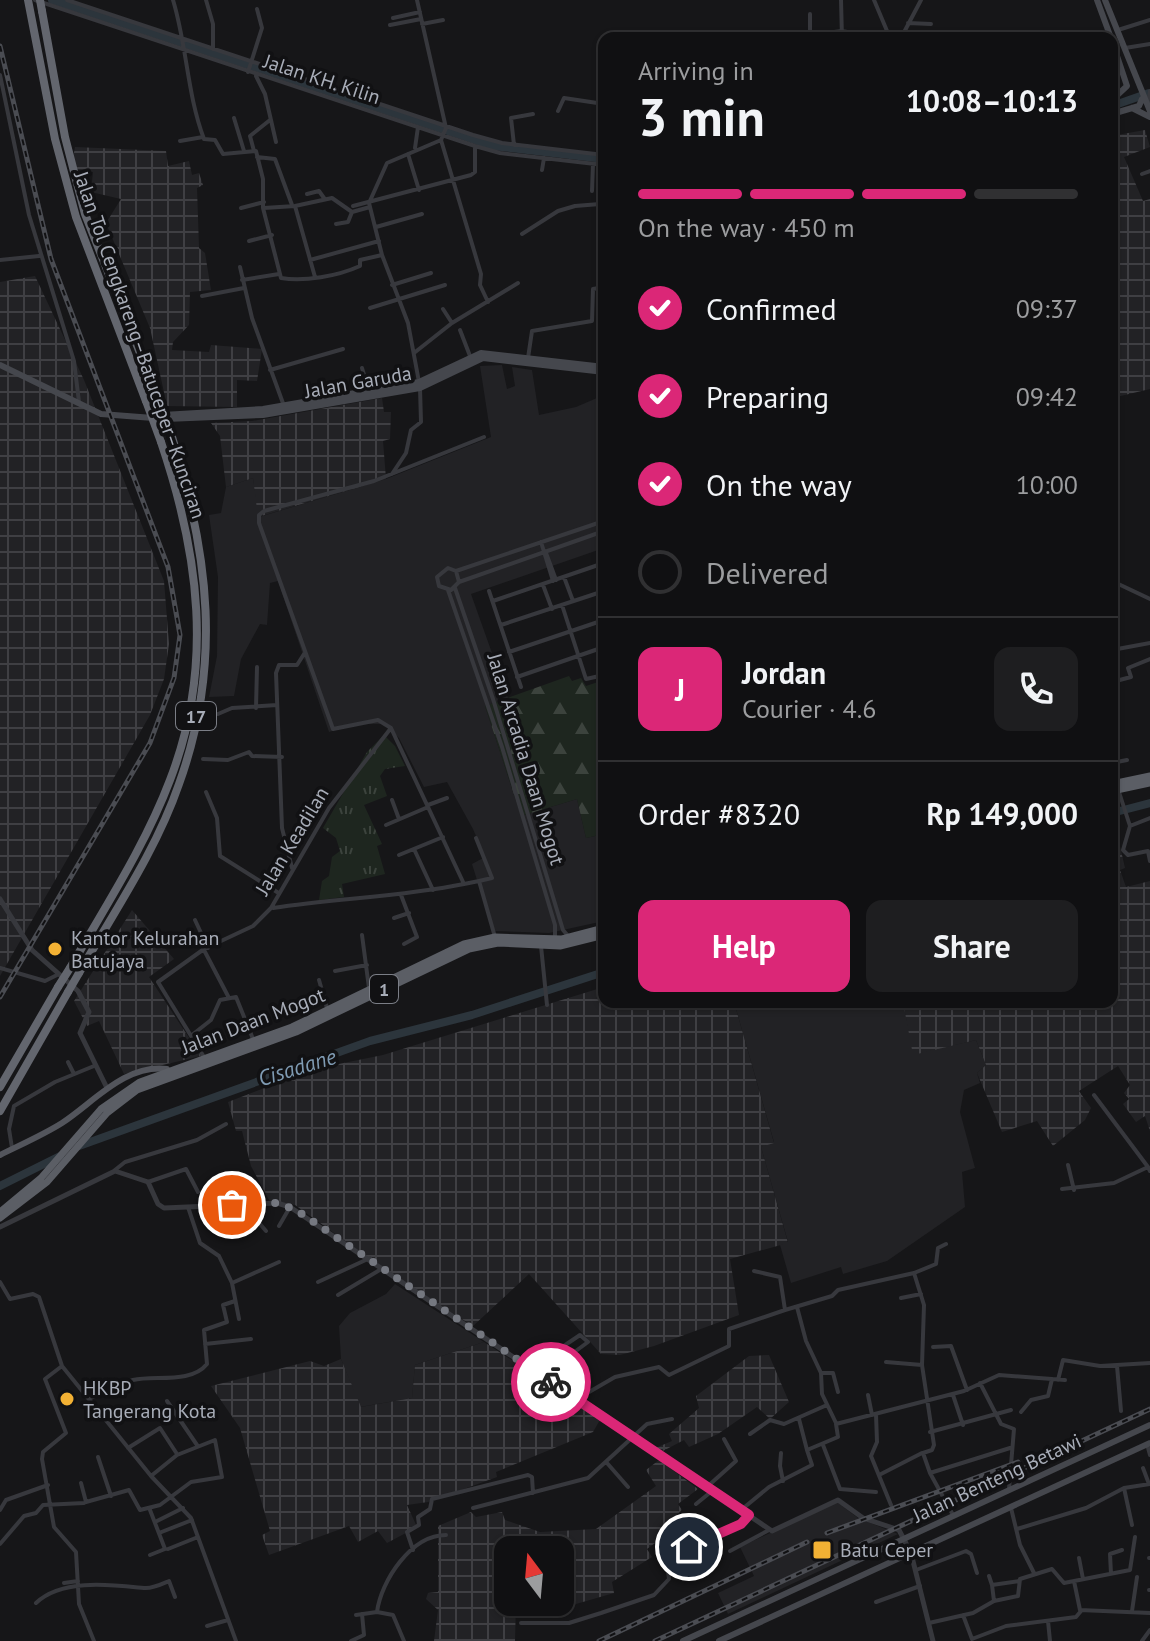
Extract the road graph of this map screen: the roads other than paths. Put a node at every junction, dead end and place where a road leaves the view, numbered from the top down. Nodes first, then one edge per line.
1 (67, 0) edge
2 (173, 0) edge
3 (206, 0) edge
4 (417, 0) edge
5 (841, 0) edge
6 (874, 0) edge
7 (921, 0) edge
8 (1097, 0) edge
9 (1105, 0) edge
10 (33, 2) edge
11 (257, 9) dead end
12 (810, 14) dead end
13 (393, 18) dead end
14 (421, 18) junction
15 (443, 20) dead end
16 (1150, 20) edge
17 (908, 23) junction
18 (931, 24) dead end
19 (390, 25) dead end
20 (842, 31) junction
21 (1116, 31) joint
22 (810, 32) edge
23 (834, 32) edge
24 (847, 32) edge
25 (887, 32) edge
26 (904, 32) edge
27 (1109, 32) edge
28 (1118, 36) edge
29 (182, 43) junction
30 (1150, 44) edge
31 (213, 49) junction
32 (1123, 49) junction
33 (1118, 58) edge
34 (250, 67) junction
35 (255, 74) junction
36 (0, 75) edge
37 (1118, 94) edge
38 (1144, 95) edge
39 (598, 103) edge
40 (368, 104) junction
41 (1132, 108) junction
42 (558, 111) dead end
43 (1118, 112) edge
44 (1149, 112) edge
45 (533, 114) dead end
46 (234, 118) dead end
47 (270, 120) junction
48 (418, 127) junction
49 (444, 133) junction
50 (203, 137) junction
51 (180, 141) dead end
52 (276, 142) dead end
53 (514, 145) junction
54 (475, 146) junction
55 (415, 148) dead end
56 (501, 148) junction
57 (244, 151) junction
58 (256, 154) junction
59 (408, 154) junction
60 (598, 154) edge
61 (544, 158) junction
62 (593, 164) junction
63 (598, 164) edge
64 (542, 170) dead end
65 (1150, 171) edge
66 (1142, 174) dead end
67 (454, 180) junction
68 (419, 190) junction
69 (592, 191) dead end
70 (307, 194) dead end
71 (324, 198) junction
72 (598, 204) edge
73 (264, 205) junction
74 (370, 205) junction
75 (294, 206) junction
76 (241, 208) dead end
77 (352, 209) junction
78 (422, 214) dead end
79 (336, 224) dead end
80 (376, 227) junction
81 (522, 234) dead end
82 (272, 235) junction
83 (249, 241) dead end
84 (379, 241) junction
85 (382, 255) junction
86 (39, 256) junction
87 (0, 260) edge
88 (310, 260) junction
89 (240, 267) dead end
90 (431, 273) dead end
91 (280, 274) junction
92 (315, 278) junction
93 (242, 280) junction
94 (518, 283) dead end
95 (392, 285) junction
96 (445, 285) dead end
97 (598, 287) edge
98 (244, 288) junction
99 (202, 296) dead end
100 (398, 300) junction
101 (488, 302) junction
102 (370, 308) dead end
103 (443, 309) dead end
104 (452, 323) junction
105 (460, 330) dead end
106 (343, 349) dead end
107 (414, 353) junction
108 (470, 356) junction
109 (528, 359) junction
110 (0, 365) edge
111 (362, 368) dead end
112 (598, 368) edge
113 (270, 370) junction
114 (420, 385) junction
115 (369, 391) junction
116 (356, 396) junction
117 (337, 399) junction
118 (79, 403) junction
119 (284, 406) junction
120 (263, 412) junction
121 (484, 437) dead end
122 (392, 474) junction
123 (598, 523) edge
124 (598, 533) edge
125 (541, 542) junction
126 (544, 551) junction
127 (598, 565) edge
128 (456, 571) junction
129 (564, 577) junction
130 (554, 581) junction
131 (459, 582) junction
132 (1118, 584) edge
133 (543, 585) junction
134 (455, 588) junction
135 (448, 590) junction
136 (489, 591) dead end
137 (598, 593) edge
138 (1150, 599) edge
139 (493, 601) junction
140 (573, 602) junction
141 (562, 605) junction
142 (552, 609) junction
143 (598, 622) edge
144 (501, 625) junction
145 (571, 631) junction
146 (1150, 643) edge
147 (598, 649) edge
148 (1118, 649) edge
149 (509, 652) junction
150 (304, 654) junction
151 (579, 656) junction
152 (1150, 659) edge
153 (257, 667) dead end
154 (517, 677) junction
155 (598, 677) edge
156 (1118, 680) edge
157 (521, 687) dead end
158 (277, 705) junction
159 (256, 708) junction
160 (218, 714) dead end
161 (391, 728) junction
162 (282, 757) junction
163 (203, 759) dead end
164 (1127, 760) dead end
165 (1118, 762) edge
166 (1150, 776) edge
167 (1150, 783) edge
168 (1118, 789) edge
169 (1118, 789) edge
170 (206, 792) dead end
171 (1118, 797) edge
172 (447, 798) dead end
173 (392, 800) dead end
174 (428, 806) junction
175 (1150, 818) edge
176 (399, 819) junction
177 (1129, 824) junction
178 (386, 825) dead end
179 (443, 837) junction
180 (476, 838) dead end
181 (414, 849) junction
182 (1149, 851) edge
183 (399, 855) dead end
184 (1150, 861) edge
185 (292, 868) junction
186 (479, 881) junction
187 (464, 884) junction
188 (433, 890) junction
189 (277, 892) junction
190 (401, 895) junction
191 (0, 899) edge
192 (271, 908) junction
193 (409, 913) junction
194 (394, 918) dead end
195 (195, 920) dead end
196 (598, 930) edge
197 (362, 935) dead end
198 (495, 937) junction
199 (569, 937) junction
200 (598, 937) edge
201 (554, 939) junction
202 (404, 944) dead end
203 (541, 946) junction
204 (206, 948) junction
205 (367, 965) junction
206 (0, 968) edge
207 (335, 971) dead end
208 (57, 975) junction
209 (319, 980) dead end
210 (393, 981) junction
211 (369, 990) junction
212 (229, 998) junction
213 (547, 1005) dead end
214 (328, 1011) junction
215 (192, 1035) junction
216 (254, 1041) junction
217 (204, 1058) junction
218 (68, 1062) dead end
219 (94, 1066) junction
220 (169, 1072) junction
221 (74, 1074) junction
222 (150, 1076) junction
223 (0, 1087) edge
224 (107, 1088) junction
225 (1094, 1095) dead end
226 (0, 1111) edge
227 (226, 1124) dead end
228 (12, 1149) junction
229 (0, 1155) edge
230 (1068, 1165) dead end
231 (1149, 1169) edge
232 (115, 1171) junction
233 (148, 1182) junction
234 (1062, 1189) dead end
235 (1074, 1190) junction
236 (198, 1192) dead end
237 (254, 1203) junction
238 (188, 1207) junction
239 (290, 1207) junction
240 (0, 1215) edge
241 (279, 1226) dead end
242 (0, 1227) edge
243 (266, 1231) dead end
244 (946, 1244) dead end
245 (370, 1258) junction
246 (279, 1262) dead end
247 (383, 1268) junction
248 (754, 1271) dead end
249 (914, 1273) junction
250 (0, 1282) edge
251 (318, 1282) dead end
252 (232, 1283) junction
253 (2, 1293) edge
254 (921, 1294) junction
255 (338, 1295) dead end
256 (901, 1298) dead end
257 (235, 1301) junction
258 (797, 1307) junction
259 (785, 1310) junction
260 (239, 1319) dead end
261 (251, 1339) dead end
262 (205, 1344) junction
263 (933, 1347) dead end
264 (546, 1358) dead end
265 (886, 1362) dead end
266 (1150, 1363) edge
267 (922, 1365) junction
268 (62, 1366) junction
269 (1117, 1366) junction
270 (821, 1373) junction
271 (542, 1376) junction
272 (1055, 1379) junction
273 (1065, 1380) dead end
274 (980, 1383) junction
275 (967, 1390) junction
276 (838, 1392) dead end
277 (868, 1395) dead end
278 (953, 1395) junction
279 (90, 1398) junction
280 (577, 1399) junction
281 (167, 1401) dead end
282 (926, 1402) junction
283 (827, 1405) junction
284 (1011, 1410) dead end
285 (1121, 1411) dead end
286 (1021, 1412) dead end
287 (874, 1414) junction
288 (996, 1415) junction
289 (672, 1419) dead end
290 (799, 1419) junction
291 (836, 1424) junction
292 (963, 1425) junction
293 (1150, 1425) edge
294 (930, 1432) junction
295 (750, 1434) dead end
296 (631, 1436) junction
297 (724, 1439) dead end
298 (1148, 1444) edge
299 (197, 1445) junction
300 (823, 1445) junction
301 (128, 1448) junction
302 (1010, 1448) junction
303 (807, 1450) junction
304 (781, 1453) dead end
305 (923, 1453) junction
306 (177, 1455) junction
307 (1150, 1455) edge
308 (98, 1457) dead end
309 (607, 1463) junction
310 (1083, 1465) junction
311 (1143, 1468) dead end
312 (930, 1473) junction
313 (881, 1474) junction
314 (151, 1476) junction
315 (783, 1481) junction
316 (81, 1483) dead end
317 (1150, 1484) edge
318 (49, 1485) junction
319 (628, 1487) dead end
320 (711, 1488) junction
321 (1124, 1488) junction
322 (1009, 1489) junction
323 (876, 1492) dead end
324 (533, 1493) junction
325 (111, 1496) junction
326 (171, 1496) junction
327 (86, 1502) junction
328 (52, 1504) junction
329 (696, 1504) dead end
330 (891, 1505) dead end
331 (183, 1508) junction
332 (473, 1508) dead end
333 (1011, 1508) junction
334 (0, 1510) edge
335 (150, 1510) junction
336 (741, 1510) junction
337 (749, 1515) junction
338 (953, 1515) junction
339 (192, 1520) junction
340 (155, 1522) junction
341 (1132, 1525) dead end
342 (1017, 1529) junction
343 (769, 1530) junction
344 (159, 1533) junction
345 (446, 1535) dead end
346 (198, 1537) junction
347 (1135, 1537) dead end
348 (905, 1540) junction
349 (0, 1544) edge
350 (168, 1549) dead end
351 (413, 1550) junction
352 (1122, 1550) dead end
353 (730, 1551) dead end
354 (910, 1551) junction
355 (150, 1555) dead end
356 (1079, 1558) dead end
357 (916, 1570) junction
358 (977, 1573) dead end
359 (1034, 1573) junction
360 (1111, 1574) junction
361 (989, 1576) dead end
362 (1137, 1577) dead end
363 (1083, 1579) junction
364 (78, 1581) junction
365 (1019, 1581) junction
366 (1074, 1581) junction
367 (64, 1583) dead end
368 (992, 1585) junction
369 (920, 1586) junction
370 (79, 1588) junction
371 (175, 1597) dead end
372 (994, 1601) junction
373 (876, 1602) dead end
374 (36, 1603) dead end
375 (1081, 1611) junction
376 (1132, 1611) junction
377 (377, 1612) junction
378 (1150, 1613) edge
379 (963, 1615) junction
380 (228, 1620) junction
381 (1048, 1621) junction
382 (521, 1623) dead end
383 (929, 1623) junction
384 (207, 1626) dead end
385 (1150, 1630) edge
386 (94, 1641) edge
387 (236, 1641) edge
388 (351, 1641) edge
389 (404, 1641) edge
390 (683, 1641) edge
391 (719, 1641) edge
392 (933, 1641) edge
393 (1050, 1641) edge
394 (1142, 1641) edge

1 - 29 street, Jalan KH. Kilin
2 - 29 street
3 - 31 street
4 - 14 street
5 - 20 street
6 - 25 street
7 - 17 street
8 - 27 main road
9 - 21 main road
10 - 29 street, Jalan KH. Kilin
10 - 223 highway, Jalan Tol Cengkareng–Batuceper–Kunciran / 17, bridge
10 - 226 highway, Jalan Tol Cengkareng–Batuceper–Kunciran / 17, bridge
11 - 34 street
12 - 22 street
13 - 14 street
14 - 15 street
14 - 19 street
14 - 49 street
16 - 21 street
17 - 18 street
17 - 26 street
20 - 23 street
20 - 24 street
28 - 32 main road
29 - 31 street, Jalan KH. Kilin
29 - 34 street, Jalan KH. Kilin
29 - 50 street
30 - 32 street
31 - 34 street, Jalan KH. Kilin
32 - 38 main road
33 - 37 main road
34 - 35 street, Jalan KH. Kilin
34 - 40 street, Jalan KH. Kilin
35 - 40 street, Jalan KH. Kilin
35 - 47 street
36 - 86 street
38 - 41 main road
38 - 44 main road
39 - 42 street
40 - 48 street, Jalan KH. Kilin
40 - 49 street, Jalan KH. Kilin
41 - 43 main road
41 - 44 main road
45 - 53 street
46 - 57 street
47 - 52 street
47 - 58 street
48 - 49 street, Jalan KH. Kilin
48 - 55 street
49 - 54 street, Jalan KH. Kilin
49 - 56 street, Jalan KH. Kilin
49 - 59 street
49 - 67 street
50 - 51 street
50 - 57 street
53 - 56 street, Jalan KH. Kilin
53 - 60 street, Jalan KH. Kilin
54 - 56 street, Jalan KH. Kilin
54 - 67 street
56 - 61 street, Jalan KH. Kilin
57 - 58 street
58 - 73 street
58 - 75 street
59 - 68 street
59 - 74 street
61 - 62 street, Jalan KH. Kilin
61 - 64 street
62 - 63 street, Jalan KH. Kilin
62 - 69 street
65 - 66 street
67 - 68 street
67 - 101 street
68 - 74 street
70 - 71 street
71 - 75 street
71 - 77 street
72 - 81 street
73 - 75 street
73 - 76 street
73 - 82 street
74 - 77 street
74 - 80 street
75 - 88 street
77 - 79 street
78 - 80 street
80 - 84 street
82 - 83 street
82 - 91 street
84 - 85 street
84 - 88 street
85 - 92 street
85 - 95 street
86 - 87 street
86 - 118 street
88 - 92 street
89 - 93 street
90 - 95 street
91 - 92 street
91 - 93 street
93 - 98 street
94 - 101 street
95 - 100 street
96 - 100 street
97 - 109 street
98 - 99 street
98 - 113 street
100 - 102 street
100 - 107 street
101 - 104 street
103 - 104 street
104 - 107 street
105 - 108 street
106 - 113 street
107 - 114 street
108 - 109 main road, Jalan Garuda
108 - 114 main road, Jalan Garuda
109 - 112 main road, Jalan Garuda
109 - 114 main road, Jalan Garuda
110 - 118 main road, Jalan Garuda
111 - 115 street
113 - 119 street
114 - 115 main road, Jalan Garuda
114 - 116 main road, Jalan Garuda
114 - 122 street
115 - 116 main road, Jalan Garuda
116 - 117 main road, Jalan Garuda
117 - 119 main road, Jalan Garuda
117 - 120 main road, Jalan Garuda
118 - 120 main road, Jalan Garuda
119 - 120 main road, Jalan Garuda
121 - 122 street
122 - 150 street
123 - 125 street
124 - 126 street
125 - 126 street
125 - 128 street
126 - 130 street
126 - 131 street
127 - 129 street
128 - 131 street
128 - 135 street
129 - 130 street
129 - 140 street
130 - 133 street
131 - 134 street
132 - 138 street
133 - 139 street
133 - 142 street
134 - 135 street
134 - 199 street, Jalan Arcadia Daan Mogot
135 - 201 street, Jalan Arcadia Daan Mogot
136 - 139 street
137 - 140 street
139 - 144 street
140 - 141 street
141 - 142 street
141 - 145 street
142 - 144 street
143 - 145 street
144 - 149 street
145 - 149 street
145 - 151 street
146 - 148 street
147 - 151 street
149 - 154 street
150 - 158 street
150 - 161 street
151 - 154 street
151 - 155 street
152 - 156 street
153 - 159 street
154 - 157 street
158 - 159 street
158 - 162 street
159 - 160 street
161 - 174 street
161 - 185 street, Jalan Keadilan
162 - 163 street
162 - 185 street
164 - 165 street
166 - 168 highway
167 - 169 highway
170 - 189 street
171 - 177 street
172 - 174 street
173 - 176 street
174 - 176 street
174 - 179 street
175 - 177 street
176 - 178 street
177 - 182 street
179 - 181 street
179 - 187 street
180 - 186 street
181 - 183 street
181 - 188 street
182 - 184 street
185 - 189 street, Jalan Keadilan
186 - 187 street
186 - 198 street
187 - 188 street
188 - 190 street
189 - 192 street, Jalan Keadilan
190 - 192 street
190 - 193 street
191 - 208 street
192 - 204 street, Jalan Keadilan
193 - 194 street
193 - 202 street
195 - 204 street
196 - 199 highway, Jalan Daan Mogot / 1
197 - 205 street
198 - 201 highway, Jalan Daan Mogot / 1
198 - 210 highway, Jalan Daan Mogot / 1
199 - 201 highway, Jalan Daan Mogot / 1
200 - 203 highway, Jalan Daan Mogot / 1
203 - 210 highway, Jalan Daan Mogot / 1
203 - 213 street
204 - 212 street
204 - 215 street, Jalan Keadilan
205 - 207 street
205 - 211 street
206 - 208 street
208 - 219 street
209 - 214 street
210 - 211 highway, Jalan Daan Mogot / 1
210 - 220 highway, Jalan Daan Mogot / 1
211 - 214 highway, Jalan Daan Mogot / 1
212 - 215 street
212 - 216 street
214 - 216 highway, Jalan Daan Mogot / 1
215 - 217 street, Jalan Keadilan
216 - 217 highway, Jalan Daan Mogot / 1
217 - 220 highway, Jalan Daan Mogot / 1
218 - 221 street
219 - 221 street
219 - 224 street
220 - 222 highway, Jalan Daan Mogot / 1
220 - 222 main road
221 - 228 street
222 - 224 main road
222 - 240 highway, Jalan Daan Mogot / 1
224 - 228 main road
225 - 231 street
227 - 232 street
228 - 229 main road
230 - 235 street
231 - 235 street
232 - 233 street
232 - 242 street
233 - 236 street
233 - 238 street
234 - 235 street
237 - 238 street
237 - 239 street
237 - 243 street
238 - 252 street
239 - 241 street
239 - 245 street
244 - 249 street
245 - 247 street
245 - 251 street
246 - 252 street
247 - 255 street
247 - 271 street
248 - 259 street
249 - 254 street
249 - 258 street
250 - 253 street
252 - 257 street
253 - 268 street
254 - 256 street
254 - 267 street
257 - 260 street
257 - 262 street
258 - 259 street
258 - 270 street
259 - 280 street
261 - 262 street
262 - 279 street
263 - 275 street
264 - 271 street
265 - 267 street
266 - 269 street
267 - 282 street
268 - 279 street
268 - 318 street
269 - 272 street
269 - 285 street
270 - 276 street
270 - 283 street
271 - 280 street
272 - 273 street
272 - 274 street
272 - 286 street
274 - 275 street
274 - 288 street
275 - 278 street
277 - 287 street
278 - 282 street
278 - 292 street
279 - 301 street
280 - 296 street
281 - 299 street
282 - 287 street
282 - 294 street
283 - 290 street
283 - 291 street
284 - 288 street
287 - 291 street
287 - 313 street
288 - 292 street
288 - 302 street
289 - 296 street
290 - 295 street
290 - 303 street
291 - 300 street
292 - 294 street
293 - 310 main road, Jalan Benteng Betawi
294 - 305 street
296 - 309 street
296 - 320 street
297 - 320 street
298 - 307 street
298 - 310 main road, Jalan Benteng Betawi
299 - 306 street
299 - 326 street
300 - 303 street
300 - 323 street
301 - 306 street
301 - 314 street
302 - 312 street
302 - 322 street
303 - 315 street
304 - 315 street
305 - 312 street
305 - 313 street
306 - 314 street
308 - 325 street
309 - 319 street
309 - 324 street
310 - 322 main road, Jalan Benteng Betawi
310 - 333 main road, Jalan Benteng Betawi
311 - 317 street
312 - 338 street
313 - 330 street
314 - 326 street
315 - 336 street
316 - 327 street
317 - 321 street
318 - 328 street
318 - 334 street
320 - 329 street
320 - 336 street
321 - 341 street
321 - 342 street
322 - 338 main road, Jalan Benteng Betawi
324 - 332 street
324 - 351 street
325 - 327 street
325 - 335 street
326 - 331 street
326 - 335 street
327 - 328 street
328 - 349 street
328 - 364 street
331 - 339 street
331 - 340 street
333 - 342 street
333 - 354 main road, Jalan Benteng Betawi
335 - 340 street
336 - 337 street
337 - 343 street
337 - 382 street
338 - 348 main road, Jalan Benteng Betawi
339 - 344 street
339 - 346 street
340 - 344 street
342 - 359 street
343 - 348 street
343 - 353 street
344 - 355 street
345 - 351 street
346 - 350 street
346 - 380 street
347 - 360 street
348 - 354 street
348 - 390 main road, Jalan Benteng Betawi
351 - 377 street
352 - 360 street
354 - 357 street
354 - 391 main road, Jalan Benteng Betawi
356 - 363 street
357 - 358 street
357 - 369 street
359 - 365 street
359 - 366 street
360 - 363 street
361 - 368 street
362 - 376 street
363 - 366 street
364 - 367 street
364 - 370 street
365 - 368 street
365 - 372 street
366 - 375 street
368 - 372 street
369 - 373 street
369 - 383 street
370 - 371 street
370 - 374 street
370 - 386 street
372 - 379 street
375 - 376 street
375 - 381 street
376 - 378 street
377 - 388 street
377 - 389 street
379 - 381 street
379 - 383 street
380 - 384 street
380 - 387 street
381 - 393 street
383 - 392 street
385 - 394 street

